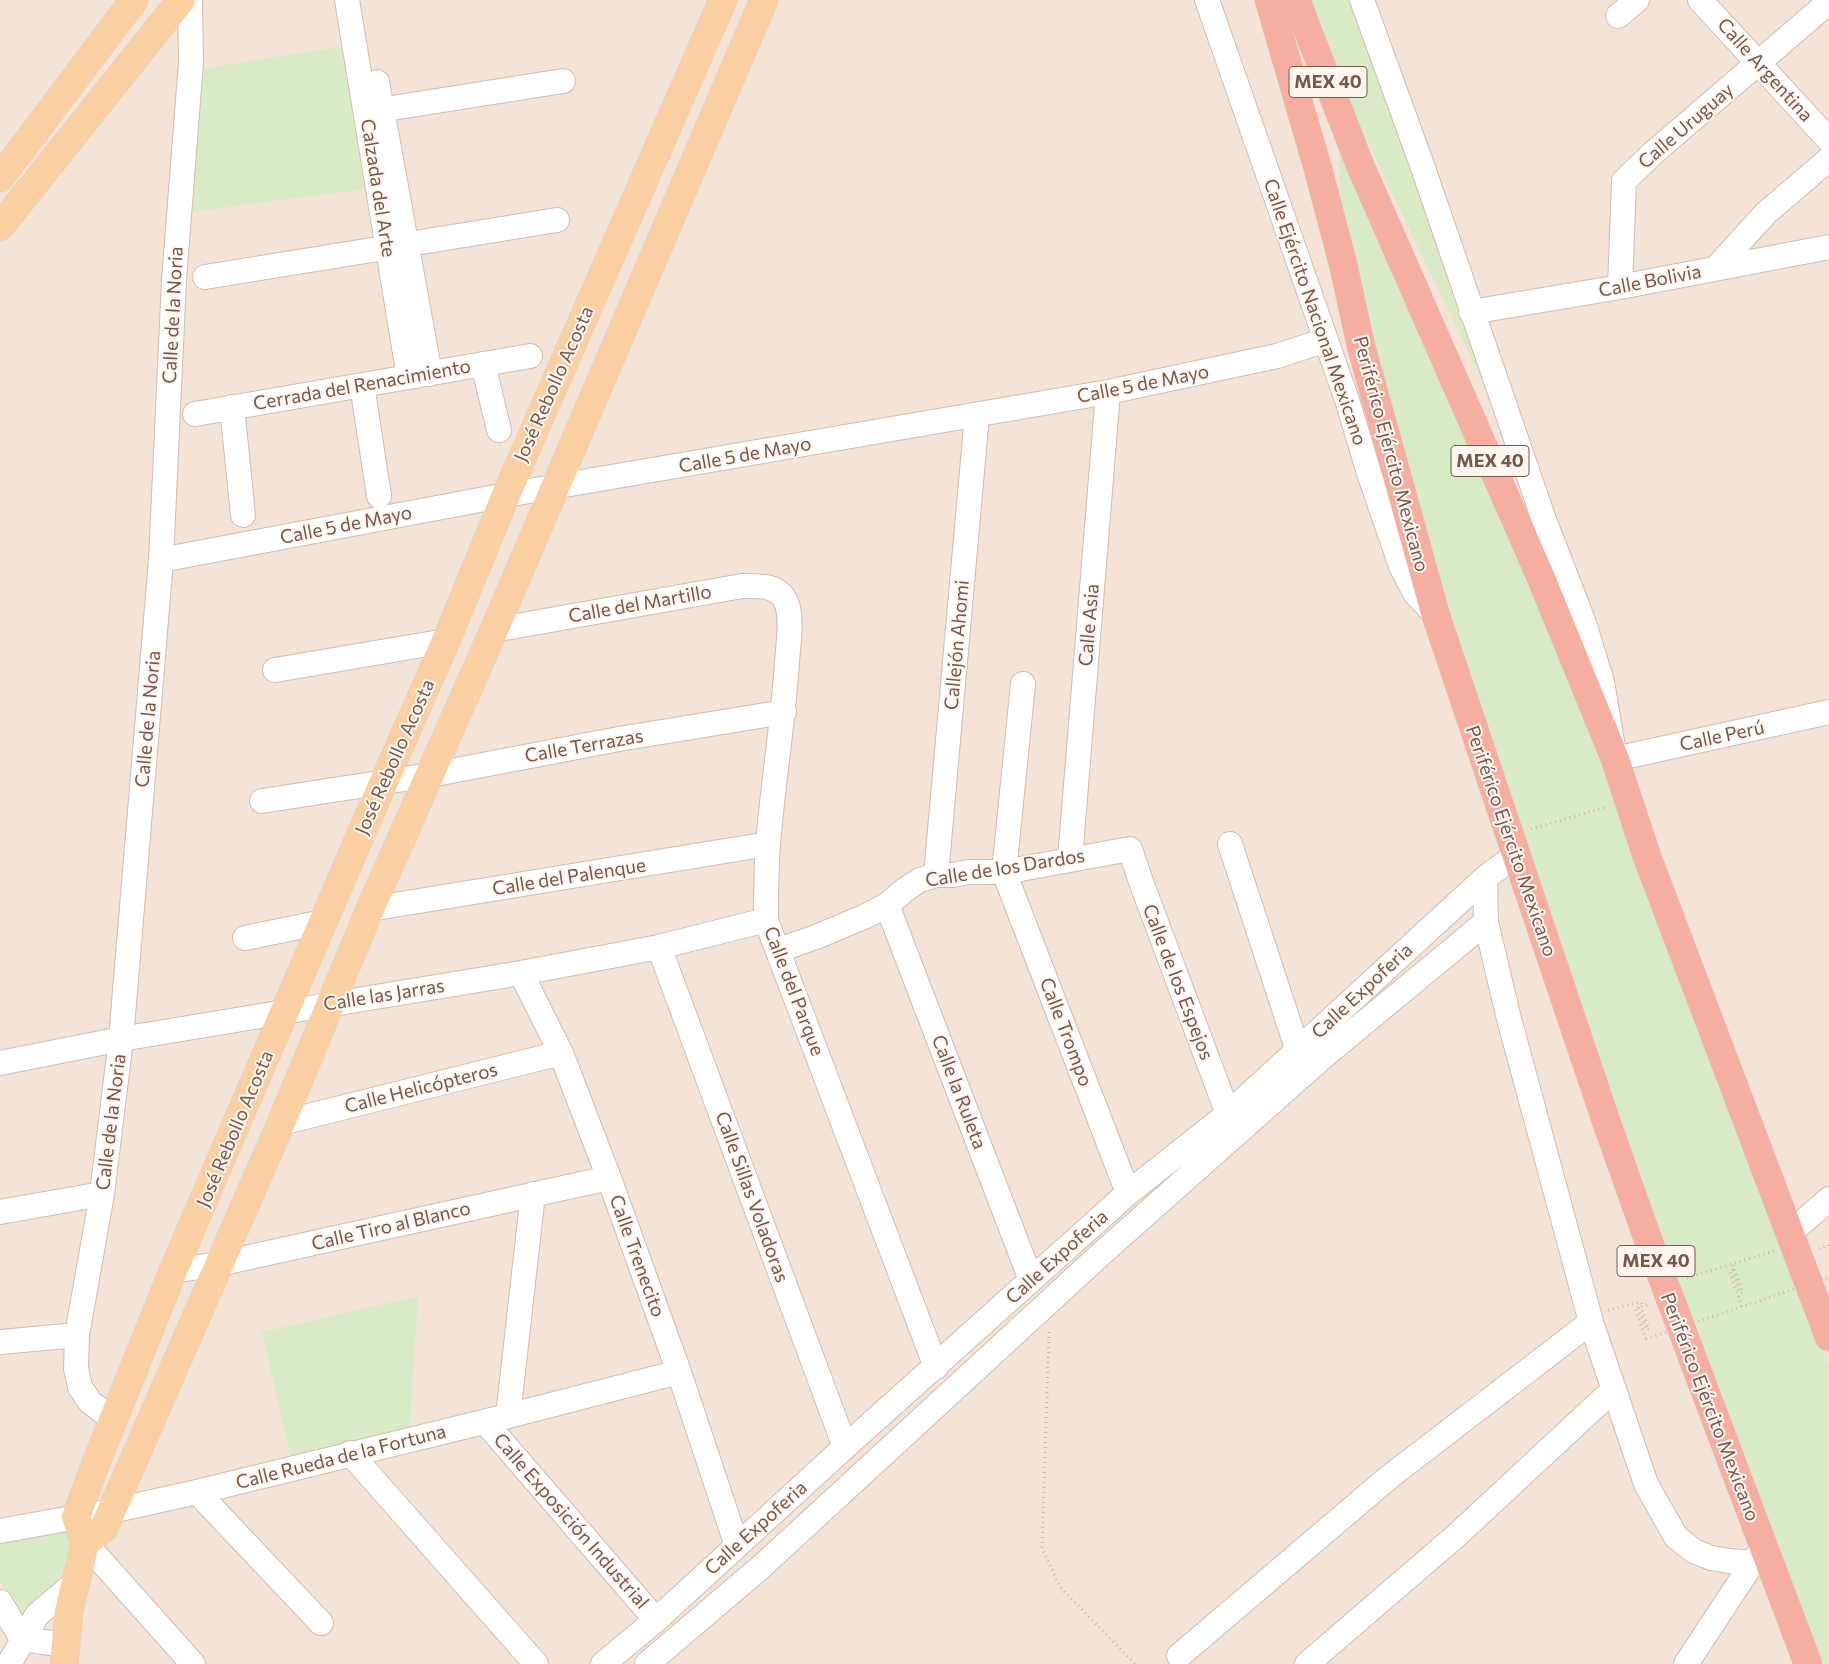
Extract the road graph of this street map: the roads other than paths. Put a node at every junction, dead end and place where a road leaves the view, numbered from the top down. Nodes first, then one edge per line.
1 (134, 0) edge
2 (181, 0) edge
3 (190, 0) edge
4 (347, 0) edge
5 (362, 0) edge
6 (723, 0) edge
7 (764, 0) edge
8 (1207, 0) edge
9 (1269, 0) edge
10 (1296, 0) edge
11 (1362, 0) edge
12 (1637, 0) edge
13 (1700, 0) edge
14 (1829, 2) edge
15 (1618, 16) dead end
16 (1759, 63) junction
17 (563, 82) dead end
18 (374, 111) junction
19 (1829, 140) edge
20 (657, 149) junction
21 (1829, 159) edge
22 (694, 164) junction
23 (0, 178) edge
24 (556, 220) dead end
25 (0, 227) edge
26 (397, 246) junction
27 (1829, 247) edge
28 (1716, 268) junction
29 (205, 277) dead end
30 (1620, 287) junction
31 (1471, 312) junction
32 (1326, 340) junction
33 (530, 356) dead end
34 (483, 364) junction
35 (420, 375) junction
36 (362, 385) junction
37 (1108, 392) junction
38 (232, 407) junction
39 (195, 414) dead end
40 (977, 415) junction
41 (499, 430) dead end
42 (554, 488) junction
43 (506, 495) junction
44 (379, 496) dead end
45 (243, 515) dead end
46 (161, 560) junction
47 (784, 597) joint
48 (1436, 616) junction
49 (494, 630) junction
50 (446, 641) junction
51 (275, 670) dead end
52 (1022, 684) dead end
53 (784, 712) junction
54 (1829, 712) edge
55 (1615, 759) junction
56 (430, 775) junction
57 (384, 782) junction
58 (262, 801) dead end
59 (768, 844) junction
60 (1230, 844) dead end
61 (1512, 845) junction
62 (1130, 849) joint
63 (1070, 859) junction
64 (1004, 872) junction
65 (936, 875) junction
66 (1485, 878) junction
67 (887, 905) junction
68 (370, 910) junction
69 (766, 920) junction
70 (323, 922) junction
71 (1486, 922) junction
72 (245, 938) dead end
73 (658, 947) junction
74 (779, 950) junction
75 (521, 973) junction
76 (330, 1004) junction
77 (285, 1011) junction
78 (121, 1039) junction
79 (1298, 1051) junction
80 (561, 1052) junction
81 (0, 1063) edge
82 (1228, 1114) junction
83 (281, 1123) junction
84 (609, 1178) junction
85 (1128, 1193) junction
86 (102, 1194) junction
87 (533, 1194) junction
88 (1829, 1199) edge
89 (0, 1212) edge
90 (1791, 1239) junction
91 (218, 1264) junction
92 (173, 1272) junction
93 (1031, 1280) junction
94 (1590, 1318) junction
95 (77, 1335) junction
96 (1829, 1337) edge
97 (0, 1342) edge
98 (936, 1366) junction
99 (679, 1372) junction
100 (1614, 1390) junction
101 (508, 1416) junction
102 (114, 1420) junction
103 (485, 1422) junction
104 (845, 1447) junction
105 (350, 1453) junction
106 (198, 1492) junction
107 (111, 1511) junction
108 (76, 1517) junction
109 (0, 1531) edge
110 (85, 1544) junction
111 (737, 1546) junction
112 (1757, 1555) junction
113 (76, 1582) junction
114 (0, 1602) edge
115 (656, 1620) junction
116 (322, 1623) dead end
117 (22, 1639) junction
118 (64, 1655) edge
119 (1179, 1656) dead end
120 (1688, 1663) edge
121 (8, 1664) edge
122 (193, 1664) edge
123 (536, 1664) edge
124 (603, 1664) edge
125 (647, 1664) edge
126 (1307, 1664) edge
127 (1808, 1664) edge

1 - 23 main road
2 - 25 main road
3 - 46 street, Calle de la Noria
4 - 18 street, Calzada del Arte
5 - 18 street, Calzada del Arte
6 - 20 main road, José Rebollo Acosta
7 - 22 main road, José Rebollo Acosta
8 - 32 street, Calle Ejército Nacional Mexicano
9 - 48 highway, Periférico Ejército Mexicano / MEX 40
10 - 55 highway, MEX 40
11 - 31 street
12 - 15 street
13 - 16 street, Calle Argentina
14 - 16 street, Calle Uruguay
16 - 19 street, Calle Argentina
16 - 30 street, Calle Uruguay
17 - 18 street
18 - 26 street, Calzada del Arte
20 - 22 main road
20 - 43 main road, José Rebollo Acosta
21 - 28 street
22 - 42 main road, José Rebollo Acosta
24 - 26 street
26 - 29 street
26 - 35 street, Calzada del Arte
27 - 28 street, Calle Bolivia
28 - 30 street, Calle Bolivia
30 - 31 street, Calle Bolivia
31 - 55 street
32 - 37 street, Calle 5 de Mayo
32 - 48 street, Calle Ejército Nacional Mexicano
33 - 34 street, Cerrada del Renacimiento
34 - 35 street, Cerrada del Renacimiento
34 - 41 street
35 - 36 street, Cerrada del Renacimiento
36 - 38 street, Cerrada del Renacimiento
36 - 44 street
37 - 40 street, Calle 5 de Mayo
37 - 63 street, Calle Asia
38 - 39 street, Cerrada del Renacimiento
38 - 45 street
40 - 42 street, Calle 5 de Mayo
40 - 65 street, Callejón Ahomi
42 - 43 street, Calle 5 de Mayo
42 - 49 main road, José Rebollo Acosta
43 - 46 street, Calle 5 de Mayo
43 - 50 main road, José Rebollo Acosta
46 - 78 street, Calle de la Noria
47 - 49 street, Calle del Martillo
47 - 53 street, Calle del Parque
48 - 61 highway, Periférico Ejército Mexicano / MEX 40
49 - 56 main road, José Rebollo Acosta
50 - 51 street
50 - 57 main road, José Rebollo Acosta
52 - 64 street
53 - 56 street, Calle Terrazas
53 - 59 street, Calle del Parque
54 - 55 street, Calle Perú
55 - 90 highway, MEX 40
56 - 57 street, Calle Terrazas
56 - 68 main road, José Rebollo Acosta
57 - 58 street, Calle Terrazas
57 - 70 main road, José Rebollo Acosta
59 - 68 street, Calle del Palenque
59 - 69 street, Calle del Parque
60 - 79 street
61 - 66 street, Calle Expoferia
61 - 112 highway, Periférico Ejército Mexicano / MEX 40
62 - 63 street, Calle de los Dardos
62 - 82 street, Calle de los Espejos
63 - 64 street, Calle de los Dardos
64 - 65 street, Calle de los Dardos
64 - 85 street, Calle Trompo
65 - 67 street, Calle de los Dardos
66 - 71 street
66 - 79 street, Calle Expoferia
67 - 74 street, Calle de los Dardos
67 - 93 street, Calle la Ruleta
68 - 76 main road, José Rebollo Acosta
69 - 73 street, Calle las Jarras
69 - 74 street, Calle del Parque
70 - 72 street
70 - 77 main road, José Rebollo Acosta
71 - 94 street
71 - 125 street
73 - 75 street, Calle las Jarras
73 - 104 street, Calle Sillas Voladoras
74 - 98 street, Calle del Parque
75 - 76 street, Calle las Jarras
75 - 80 street, Calle Trenecito
76 - 77 street, Calle las Jarras
76 - 83 main road, José Rebollo Acosta
77 - 78 street, Calle las Jarras
77 - 92 main road, José Rebollo Acosta
78 - 81 street, Calle las Jarras
78 - 86 street, Calle de la Noria
79 - 82 street, Calle Expoferia
80 - 83 street, Calle Helicópteros
80 - 84 street, Calle Trenecito
82 - 85 street, Calle Expoferia
83 - 91 main road, José Rebollo Acosta
84 - 87 street, Calle Tiro al Blanco
84 - 99 street, Calle Trenecito
85 - 93 street, Calle Expoferia
86 - 89 street
86 - 95 street, Calle de la Noria
87 - 91 street, Calle Tiro al Blanco
87 - 101 street, Calle Exposición Industrial
88 - 90 street
90 - 96 highway, MEX 40
91 - 92 street, Calle Tiro al Blanco
91 - 107 main road, José Rebollo Acosta
92 - 102 main road, José Rebollo Acosta
93 - 98 street, Calle Expoferia
94 - 100 street
94 - 119 street
95 - 97 street
95 - 102 street, Calle de la Noria
98 - 104 street, Calle Expoferia
99 - 101 street, Calle Rueda de la Fortuna
99 - 111 street, Calle Trenecito
100 - 112 street
100 - 126 street
101 - 103 street, Calle Rueda de la Fortuna
102 - 108 main road, José Rebollo Acosta
103 - 105 street, Calle Rueda de la Fortuna
103 - 115 street, Calle Exposición Industrial
104 - 111 street, Calle Expoferia
105 - 106 street, Calle Rueda de la Fortuna
105 - 123 street
106 - 107 street, Calle Rueda de la Fortuna
106 - 116 street
107 - 108 street, Calle Rueda de la Fortuna
107 - 110 main road, José Rebollo Acosta
108 - 109 street, Calle Rueda de la Fortuna
108 - 110 main road
110 - 113 main road
110 - 122 street
111 - 115 street, Calle Expoferia
112 - 120 street
112 - 127 highway, Periférico Ejército Mexicano / MEX 40
113 - 117 street
113 - 118 main road
114 - 117 street
115 - 124 street, Calle Expoferia
117 - 118 street
117 - 121 street

